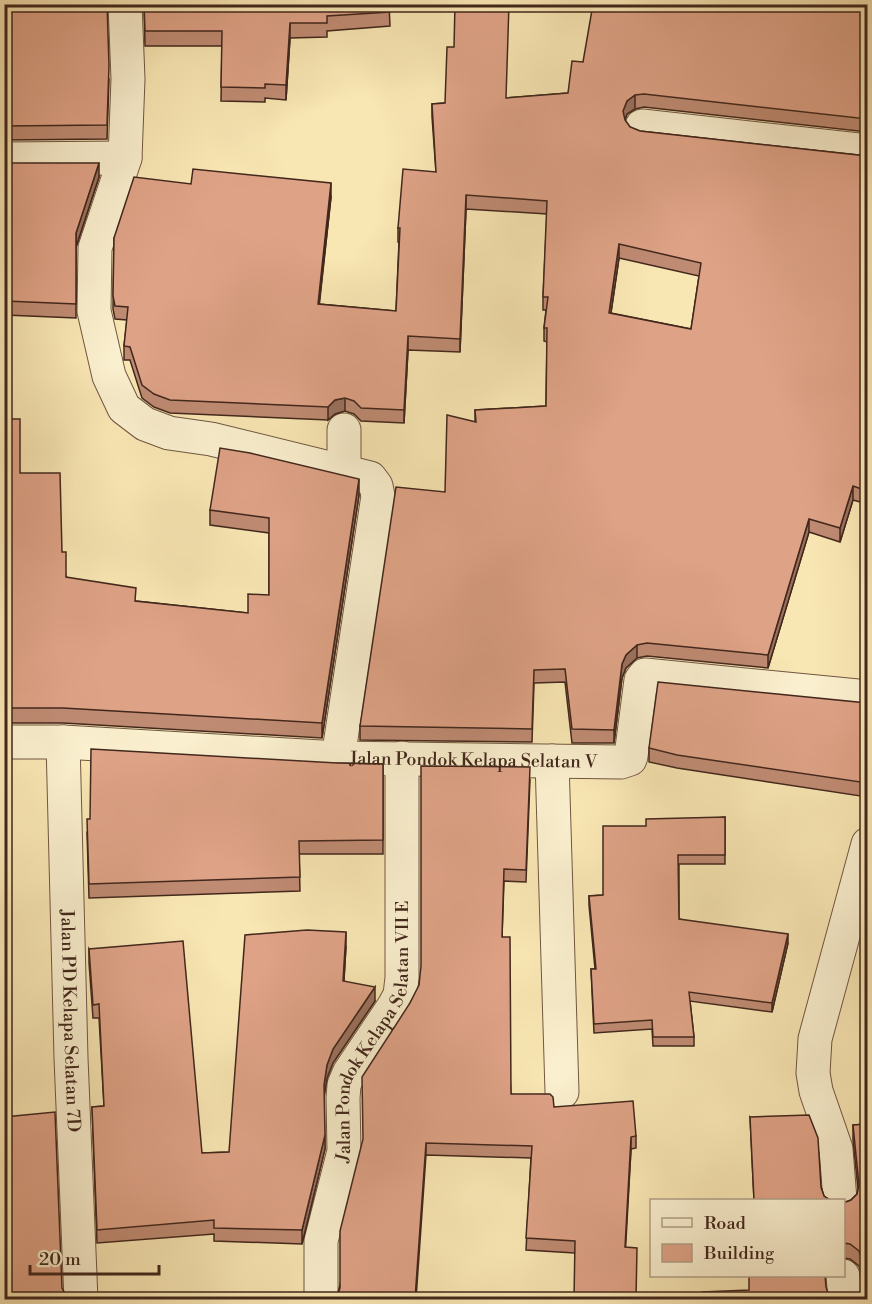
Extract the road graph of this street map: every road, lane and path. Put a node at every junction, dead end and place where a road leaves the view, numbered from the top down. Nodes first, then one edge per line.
1 (125, 4) edge
2 (642, 126) dead end
3 (867, 152) edge
4 (125, 158) junction
5 (4, 159) edge
6 (344, 430) dead end
7 (344, 471) junction
8 (867, 697) edge
9 (4, 742) edge
10 (63, 742) junction
11 (338, 758) junction
12 (402, 759) junction
13 (552, 761) junction
14 (867, 844) edge
15 (562, 1092) dead end
16 (840, 1199) edge
17 (843, 1277) edge
18 (81, 1299) edge
19 (321, 1299) edge
20 (844, 1299) edge

1 - 4 street
2 - 3 street
4 - 5 street
4 - 7 street
6 - 7 street
7 - 11 street
8 - 13 street, Jalan Pondok Kelapa Selatan V
9 - 10 street, Jalan Pondok Kelapa Selatan V
10 - 11 street, Jalan Pondok Kelapa Selatan V
10 - 18 street, Jalan PD Kelapa Selatan 7D
11 - 12 street, Jalan Pondok Kelapa Selatan V
12 - 13 street, Jalan Pondok Kelapa Selatan V
12 - 19 street, Jalan Pondok Kelapa Selatan VII E
13 - 15 street
14 - 16 street
17 - 20 street

